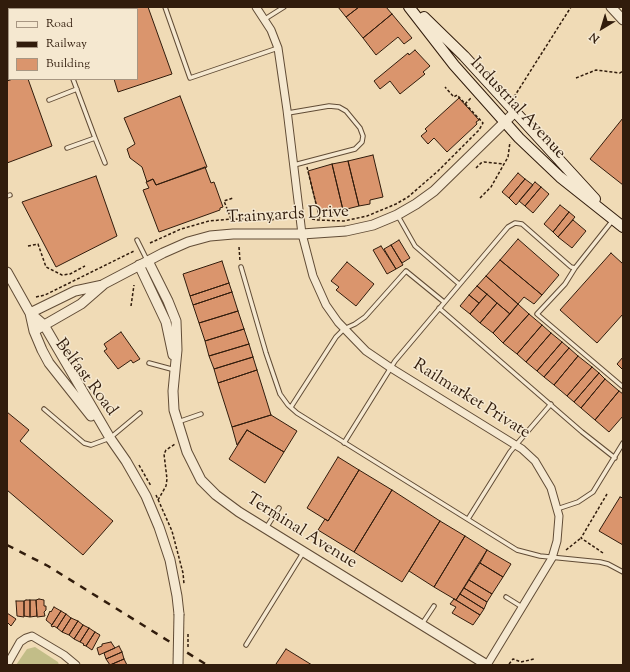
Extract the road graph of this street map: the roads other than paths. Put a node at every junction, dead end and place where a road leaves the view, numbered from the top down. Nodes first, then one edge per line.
1 (165, 7) edge
2 (256, 7) edge
3 (284, 7) edge
4 (409, 7) edge
5 (413, 7) edge
6 (611, 7) edge
7 (265, 19) junction
8 (623, 20) edge
9 (278, 48) junction
10 (73, 80) edge
11 (77, 89) junction
12 (49, 100) dead end
13 (515, 112) junction
14 (288, 113) junction
15 (505, 122) junction
16 (95, 138) junction
17 (67, 148) dead end
18 (105, 162) dead end
19 (294, 166) junction
20 (397, 215) junction
21 (614, 219) junction
22 (623, 227) edge
23 (302, 234) junction
24 (137, 240) dead end
25 (148, 261) junction
26 (139, 265) junction
27 (241, 267) road end
28 (575, 268) junction
29 (7, 272) edge
30 (104, 284) junction
31 (459, 284) junction
32 (444, 302) junction
33 (439, 308) junction
34 (30, 313) junction
35 (44, 325) junction
36 (344, 329) junction
37 (34, 331) junction
38 (149, 363) dead end
39 (390, 368) junction
40 (176, 370) junction
41 (623, 387) edge
42 (550, 404) junction
43 (291, 407) junction
44 (44, 409) dead end
45 (140, 413) dead end
46 (201, 414) dead end
47 (177, 422) junction
48 (110, 438) junction
49 (344, 443) junction
50 (623, 443) edge
51 (516, 444) junction
52 (614, 458) junction
53 (279, 508) dead end
54 (558, 509) junction
55 (468, 519) junction
56 (265, 529) junction
57 (303, 553) junction
58 (552, 558) junction
59 (623, 572) edge
60 (506, 597) dead end
61 (434, 606) dead end
62 (522, 607) junction
63 (422, 625) junction
64 (246, 645) dead end
65 (7, 665) edge
66 (76, 665) edge
67 (178, 665) edge
68 (487, 665) edge

1 - 9 lane
2 - 7 street, Railmarket Private
3 - 7 lane
4 - 15 main road, Industrial Avenue
5 - 13 main road, Industrial Avenue
6 - 8 street
7 - 9 street, Railmarket Private
9 - 14 street, Railmarket Private
10 - 11 lane
11 - 12 lane
11 - 16 lane
13 - 15 street, Trainyards Drive
13 - 21 main road, Industrial Avenue
14 - 19 street, Railmarket Private
14 - 19 lane
15 - 20 street, Trainyards Drive
15 - 21 main road, Industrial Avenue
16 - 17 lane
16 - 18 lane
19 - 23 street, Railmarket Private
20 - 23 street, Trainyards Drive
20 - 31 lane
21 - 22 main road, Industrial Avenue
21 - 28 lane
23 - 25 street, Trainyards Drive
23 - 36 street, Railmarket Private
24 - 25 lane
25 - 26 street, Trainyards Drive
25 - 40 street, Terminal Avenue
26 - 30 street, Trainyards Drive
26 - 40 street, Terminal Avenue
27 - 43 lane
28 - 31 lane
28 - 41 lane
29 - 34 street, Belfast Road
30 - 34 street, Trainyards Drive
30 - 35 street, Trainyards Drive
31 - 32 lane
32 - 33 lane
32 - 36 lane
33 - 39 lane
33 - 42 lane
34 - 35 street, Belfast Road
34 - 37 street, Belfast Road
35 - 37 street, Trainyards Drive
35 - 48 street, Belfast Road
36 - 39 street, Railmarket Private
36 - 43 lane
37 - 48 street, Belfast Road
38 - 40 lane
39 - 49 lane
39 - 51 street, Railmarket Private
40 - 47 street, Terminal Avenue
42 - 51 lane
42 - 52 lane
43 - 49 lane
44 - 48 lane
45 - 48 lane
46 - 47 lane
47 - 56 street, Terminal Avenue
48 - 67 street, Belfast Road, bridge
49 - 55 lane
50 - 52 lane
51 - 54 street, Railmarket Private
51 - 55 lane
52 - 54 lane
53 - 56 lane
54 - 58 street, Railmarket Private
55 - 58 lane
56 - 57 street, Terminal Avenue
57 - 63 street, Terminal Avenue
57 - 64 lane
58 - 59 lane
58 - 62 street, Railmarket Private
60 - 62 lane
61 - 63 lane
62 - 68 street, Railmarket Private
63 - 68 street, Terminal Avenue
65 - 66 street

